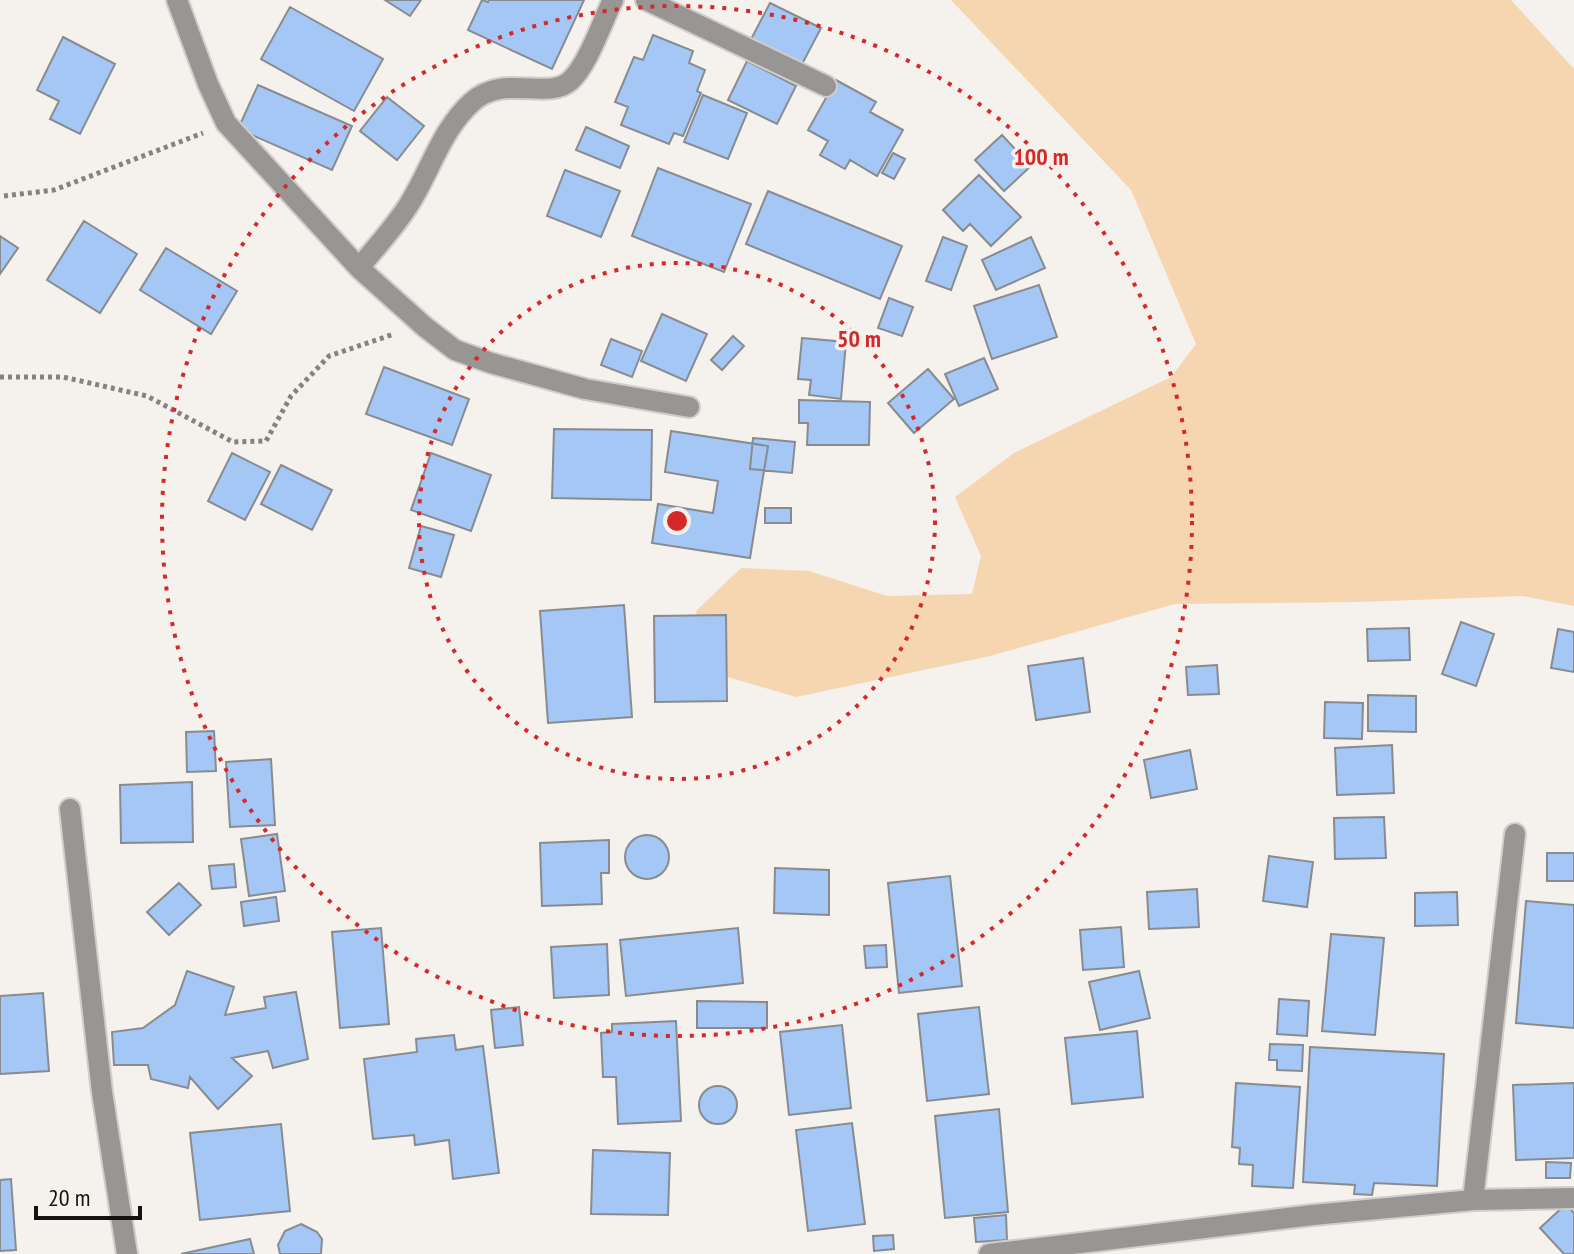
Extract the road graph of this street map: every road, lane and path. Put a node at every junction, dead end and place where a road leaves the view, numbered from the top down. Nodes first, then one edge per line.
1 (177, 0) edge
2 (613, 0) edge
3 (646, 0) edge
4 (826, 86) dead end
5 (226, 123) junction
6 (4, 196) dead end
7 (359, 268) junction
8 (425, 327) junction
9 (0, 377) edge
10 (689, 407) dead end
11 (70, 809) dead end
12 (1515, 834) dead end
13 (1574, 1198) edge
14 (1473, 1200) junction
15 (127, 1254) edge
16 (989, 1254) edge

1 - 5 street
2 - 7 street
3 - 4 street
5 - 6 path
5 - 7 street
7 - 8 street
8 - 9 path
8 - 10 street
11 - 15 street
12 - 14 street
13 - 14 street
14 - 16 street

